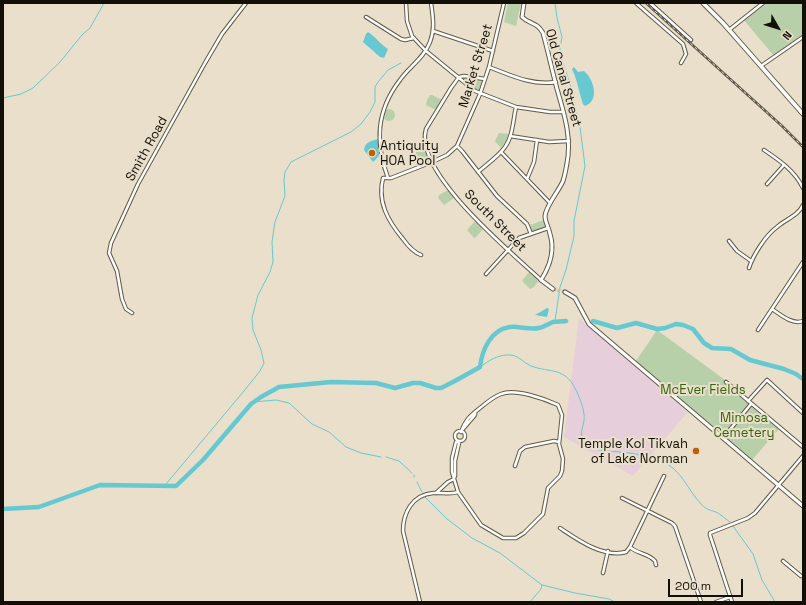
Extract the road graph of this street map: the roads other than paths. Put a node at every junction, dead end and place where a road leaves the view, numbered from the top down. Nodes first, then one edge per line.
1 (246, 3) edge
2 (406, 3) edge
3 (431, 3) edge
4 (504, 3) edge
5 (524, 3) edge
6 (636, 3) edge
7 (650, 3) edge
8 (703, 3) edge
9 (762, 3) edge
10 (366, 17) dead end
11 (729, 30) junction
12 (434, 31) junction
13 (803, 37) edge
14 (414, 38) junction
15 (691, 40) dead end
16 (426, 51) junction
17 (493, 51) junction
18 (682, 63) dead end
19 (761, 66) junction
20 (489, 67) junction
21 (459, 77) junction
22 (485, 79) junction
23 (556, 82) junction
24 (480, 94) junction
25 (516, 107) junction
26 (802, 111) edge
27 (563, 112) junction
28 (510, 136) junction
29 (537, 140) junction
30 (569, 141) junction
31 (457, 146) junction
32 (764, 150) dead end
33 (501, 152) junction
34 (432, 162) junction
35 (784, 165) junction
36 (478, 172) junction
37 (388, 178) junction
38 (527, 179) junction
39 (767, 184) dead end
40 (803, 188) edge
41 (550, 204) junction
42 (803, 205) edge
43 (548, 228) junction
44 (530, 234) junction
45 (729, 241) dead end
46 (508, 249) junction
47 (422, 256) dead end
48 (751, 262) junction
49 (803, 262) edge
50 (749, 268) dead end
51 (486, 274) dead end
52 (541, 280) junction
53 (553, 289) tunnel mouth
54 (565, 292) tunnel mouth
55 (772, 309) junction
56 (132, 313) dead end
57 (803, 320) edge
58 (758, 330) dead end
59 (726, 382) dead end
60 (748, 402) junction
61 (751, 404) junction
62 (803, 413) edge
63 (462, 430) junction
64 (723, 438) junction
65 (458, 441) junction
66 (559, 442) junction
67 (803, 447) edge
68 (803, 456) edge
69 (515, 466) dead end
70 (664, 476) dead end
71 (454, 479) junction
72 (778, 485) junction
73 (458, 492) junction
74 (435, 493) junction
75 (622, 498) dead end
76 (803, 506) edge
77 (647, 511) junction
78 (560, 528) dead end
79 (630, 547) junction
80 (608, 551) junction
81 (783, 561) dead end
82 (656, 565) dead end
83 (603, 573) dead end
84 (803, 576) edge
85 (730, 597) junction
86 (420, 602) edge
87 (701, 602) edge
88 (716, 602) edge
89 (732, 602) edge

1 - 56 street, Smith Road
2 - 14 street
3 - 12 street
4 - 17 street, Market Street
5 - 23 street, Old Canal Street
6 - 18 street
7 - 15 street
8 - 11 main road
9 - 11 street
10 - 14 street
11 - 19 main road
12 - 16 street
12 - 17 street
13 - 19 street
14 - 16 street
16 - 21 street
16 - 37 street
17 - 20 street, Market Street
19 - 26 main road
20 - 22 street, Market Street
20 - 23 street
21 - 22 street
21 - 24 street
21 - 34 street, South Street
22 - 24 street, Market Street
23 - 27 street, Old Canal Street
24 - 25 street
24 - 31 street, Market Street
25 - 27 street
25 - 28 street
27 - 30 street, Old Canal Street
28 - 29 street
28 - 33 street
29 - 30 street
29 - 38 street
30 - 41 street, Old Canal Street
31 - 34 street, Market Street
31 - 36 street
32 - 35 street
33 - 36 street
33 - 38 street
34 - 37 street, Market Street
34 - 46 street, South Street
35 - 39 street
35 - 40 street
36 - 44 street
37 - 47 street, Market Street
38 - 41 street
41 - 43 street, Old Canal Street
42 - 48 street
43 - 44 street
43 - 52 street, Old Canal Street
44 - 46 street
45 - 48 street
46 - 51 street
46 - 52 street, South Street
48 - 50 street
49 - 55 street
52 - 53 street, South Street
54 - 64 street
55 - 57 street
55 - 58 street
59 - 60 street
60 - 61 street
60 - 62 street
61 - 64 street
61 - 67 street
63 - 65 street
63 - 65 street
63 - 66 street
64 - 72 street
65 - 71 street
66 - 69 street
66 - 73 street
68 - 72 street
70 - 77 street
71 - 73 street
71 - 74 street
72 - 76 street
72 - 85 street
73 - 74 street
74 - 86 street
75 - 77 street
77 - 79 street
77 - 87 street
78 - 80 street
79 - 80 street
79 - 82 street
80 - 83 street
81 - 84 street
85 - 88 street
85 - 89 street

